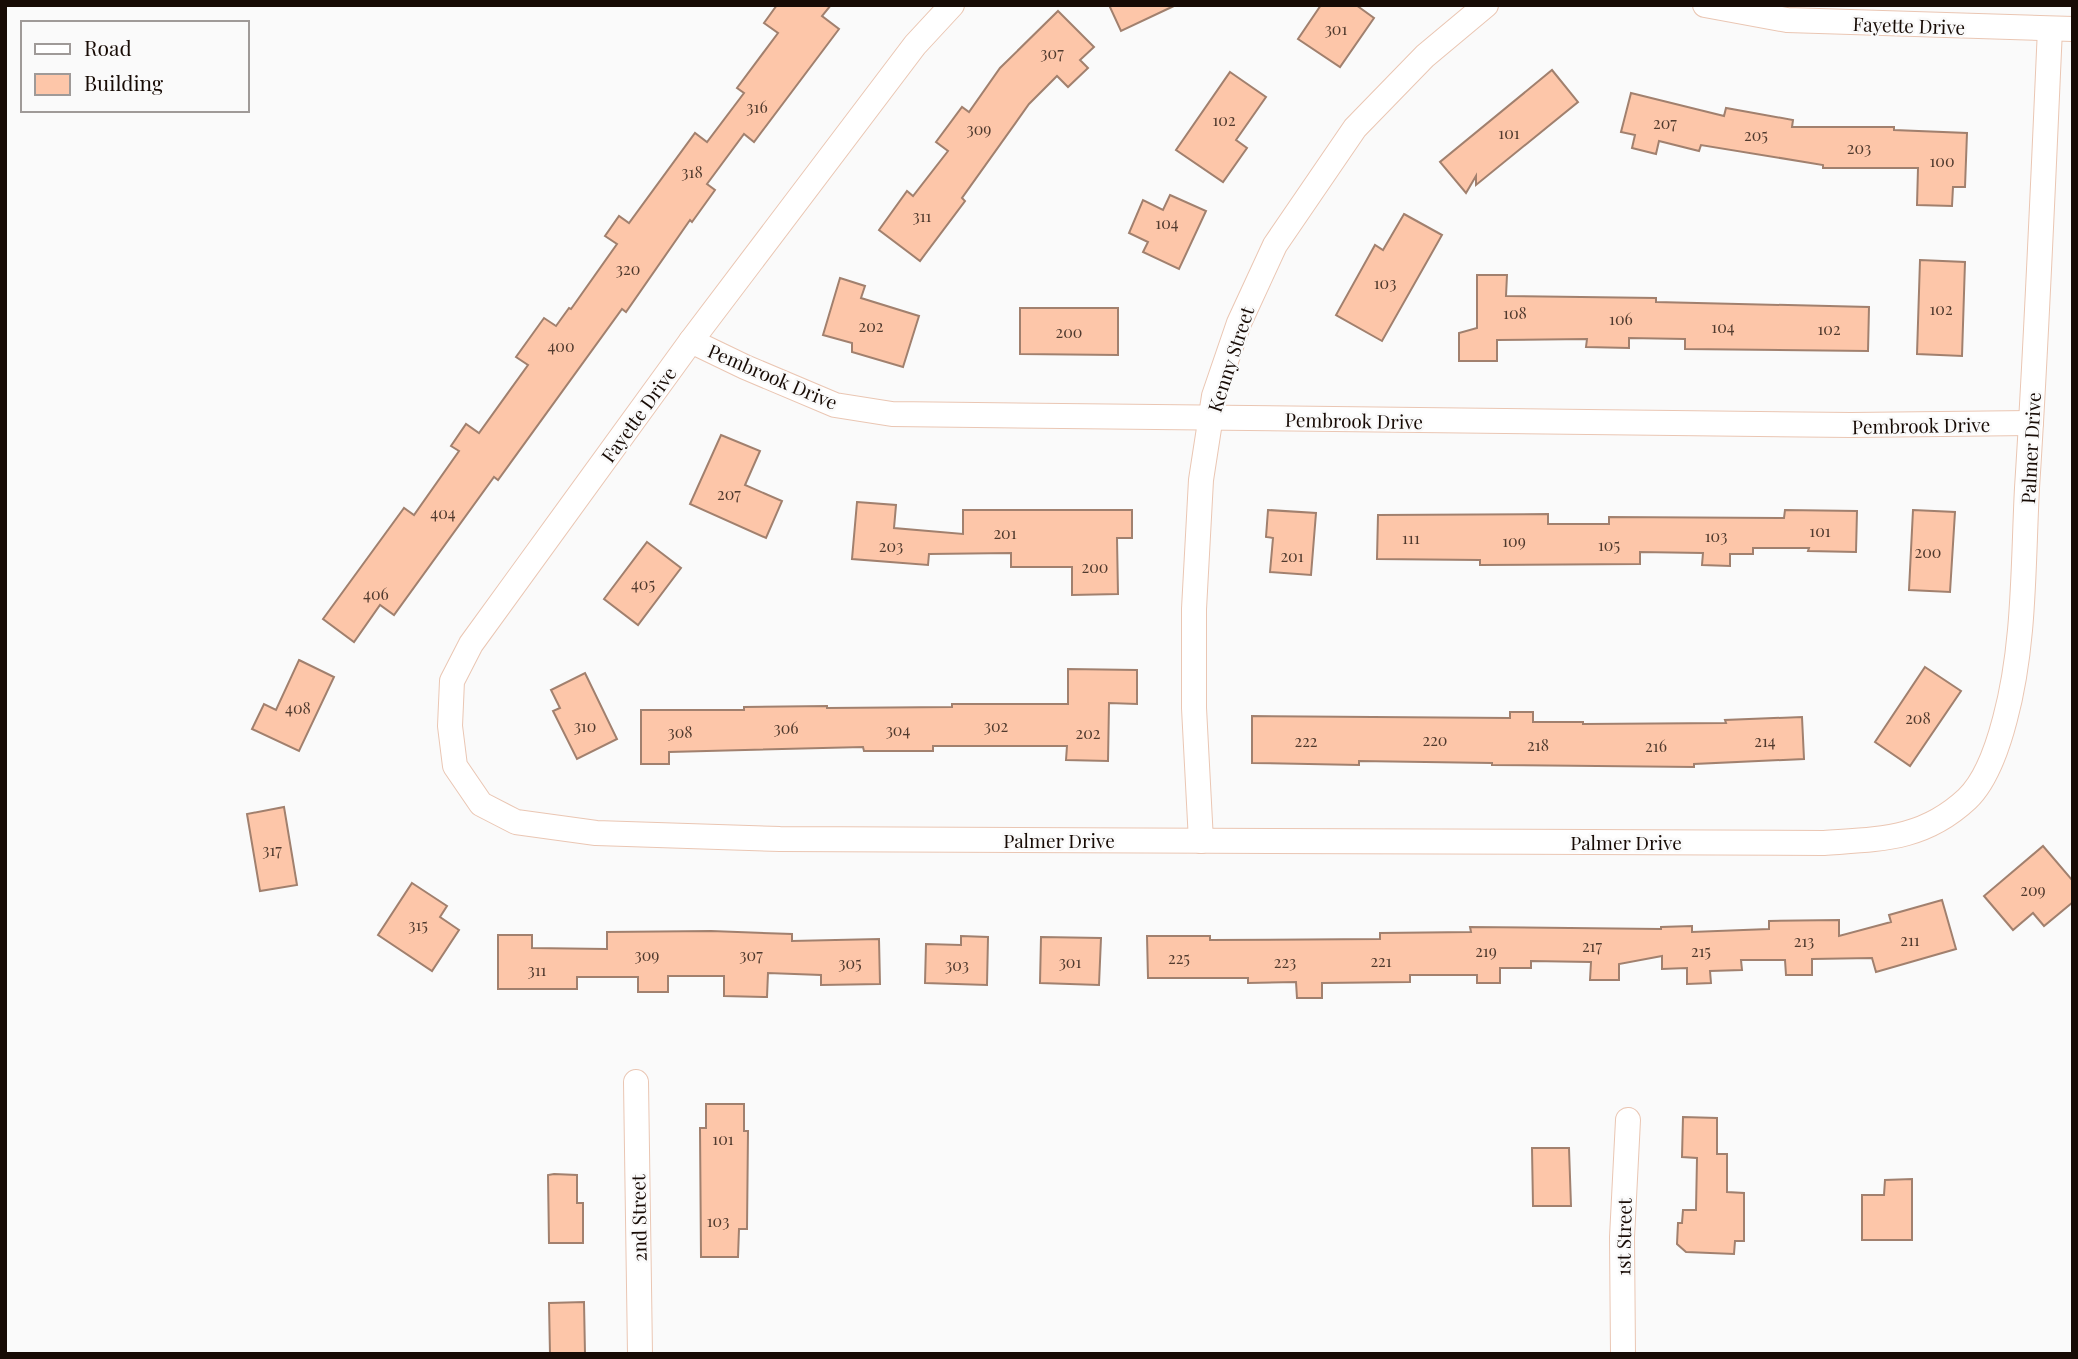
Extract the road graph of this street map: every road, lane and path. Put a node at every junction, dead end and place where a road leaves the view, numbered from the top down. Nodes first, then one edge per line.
1 (951, 5) edge
2 (1486, 5) edge
3 (1705, 5) edge
4 (1910, 15) edge
5 (2061, 29) edge
6 (691, 341) junction
7 (1210, 418) junction
8 (2031, 423) junction
9 (495, 812) joint
10 (1201, 841) junction
11 (636, 1082) dead end
12 (1628, 1120) dead end
13 (640, 1354) edge
14 (1623, 1354) edge

1 - 6 street, Fayette Drive
2 - 7 street, Kenny Street
3 - 4 street, Fayette Drive
4 - 5 street, Fayette Drive
5 - 8 street, Palmer Drive
6 - 7 street, Pembrook Drive
6 - 9 street, Fayette Drive
7 - 8 street, Pembrook Drive
7 - 10 street, Kenny Street
8 - 10 street, Palmer Drive
9 - 10 street, Palmer Drive
11 - 13 street, 2nd Street
12 - 14 street, 1st Street

